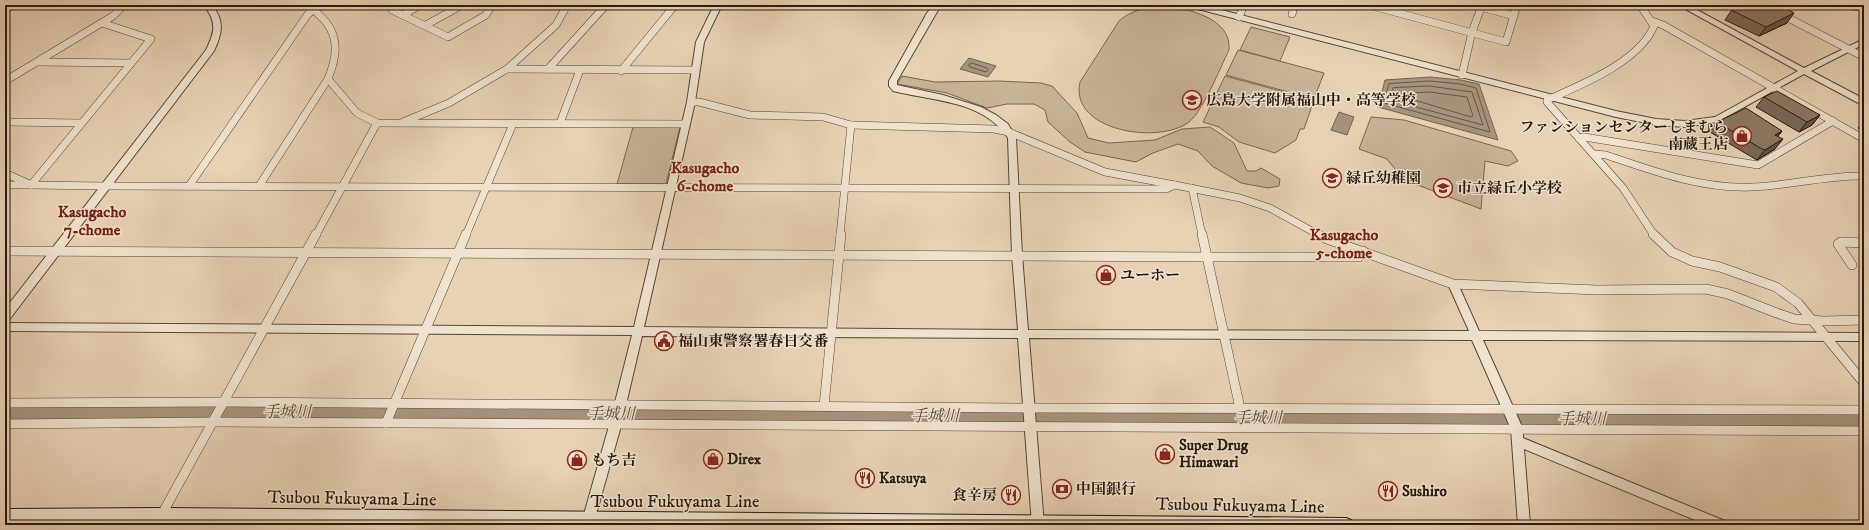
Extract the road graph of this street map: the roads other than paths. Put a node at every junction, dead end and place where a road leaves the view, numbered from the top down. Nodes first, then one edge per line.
1 (124, 5) edge
2 (208, 5) edge
3 (320, 5) edge
4 (392, 5) edge
5 (420, 5) edge
6 (462, 5) edge
7 (492, 5) edge
8 (567, 5) edge
9 (606, 5) edge
10 (675, 5) edge
11 (718, 5) edge
12 (937, 5) edge
13 (1193, 5) edge
14 (1244, 5) edge
15 (1295, 5) edge
16 (1369, 5) edge
17 (1473, 5) edge
18 (1517, 5) edge
19 (1640, 5) edge
20 (1682, 5) edge
21 (1763, 5) edge
22 (1836, 5) edge
23 (1481, 6) edge
24 (1864, 7) edge
25 (312, 8) edge
26 (1292, 14) dead end
27 (403, 15) junction
28 (1514, 16) junction
29 (1239, 17) junction
30 (1652, 21) junction
31 (102, 23) junction
32 (426, 25) junction
33 (1472, 32) junction
34 (1864, 41) edge
35 (1848, 49) junction
36 (1864, 57) edge
37 (38, 62) junction
38 (131, 63) junction
39 (507, 69) junction
40 (548, 69) junction
41 (580, 70) junction
42 (695, 70) junction
43 (621, 71) junction
44 (1804, 71) junction
45 (1462, 75) junction
46 (328, 79) junction
47 (5, 81) edge
48 (1774, 88) junction
49 (1553, 98) junction
50 (691, 102) junction
51 (1864, 103) edge
52 (1833, 121) junction
53 (5, 122) edge
54 (81, 123) junction
55 (377, 123) junction
56 (560, 123) junction
57 (397, 124) junction
58 (513, 124) junction
59 (686, 124) junction
60 (851, 125) junction
61 (1009, 132) junction
62 (1579, 138) junction
63 (1864, 139) edge
64 (1594, 154) junction
65 (5, 173) edge
66 (1864, 176) edge
67 (5, 185) edge
68 (31, 185) junction
69 (1175, 185) junction
70 (106, 186) junction
71 (188, 186) junction
72 (259, 186) junction
73 (343, 187) junction
74 (487, 187) junction
75 (671, 187) junction
76 (844, 188) junction
77 (1192, 188) junction
78 (1013, 189) junction
79 (1864, 243) edge
80 (5, 251) edge
81 (56, 251) junction
82 (1363, 251) junction
83 (306, 253) junction
84 (459, 253) junction
85 (655, 254) junction
86 (838, 255) junction
87 (1017, 255) junction
88 (1206, 257) junction
89 (1852, 265) dead end
90 (1452, 284) junction
91 (5, 317) edge
92 (1864, 320) edge
93 (1812, 322) junction
94 (5, 327) edge
95 (265, 329) junction
96 (426, 330) junction
97 (638, 332) junction
98 (831, 333) junction
99 (1024, 334) junction
100 (1225, 334) junction
101 (1475, 335) junction
102 (1827, 337) junction
103 (1864, 337) edge
104 (1864, 382) edge
105 (5, 403) edge
106 (223, 404) junction
107 (394, 405) junction
108 (824, 406) junction
109 (619, 407) junction
110 (1240, 408) junction
111 (1864, 410) edge
112 (1510, 412) junction
113 (1029, 418) junction
114 (214, 421) junction
115 (387, 422) junction
116 (5, 424) edge
117 (616, 424) junction
118 (1864, 431) edge
119 (1517, 432) junction
120 (5, 516) edge
121 (159, 520) edge
122 (587, 522) edge
123 (1038, 524) edge
124 (1346, 525) edge
125 (1524, 525) edge
126 (1720, 525) edge

1 - 31 street
2 - 70 street
3 - 25 street
4 - 27 street
5 - 27 street
6 - 32 street
7 - 32 street
8 - 39 street
9 - 40 street
10 - 43 street
11 - 42 street
12 - 61 street
13 - 29 street
14 - 29 street
15 - 26 street
16 - 33 street
17 - 23 street
18 - 28 street
19 - 30 street
20 - 44 street
21 - 35 street
22 - 24 street
23 - 28 street
23 - 33 street
25 - 46 street
25 - 71 street
27 - 32 street
28 - 33 street
29 - 45 street
30 - 48 street
30 - 49 street
31 - 37 street
31 - 38 street
33 - 45 street
34 - 35 street
35 - 36 street
35 - 44 street
37 - 38 street
37 - 47 street
38 - 54 street
39 - 40 street
39 - 57 street
40 - 41 street
41 - 43 street
41 - 56 street
42 - 43 street
42 - 50 street
44 - 48 street
44 - 51 street
45 - 49 street
46 - 55 street
46 - 72 street
48 - 49 street
48 - 52 street
49 - 62 street
50 - 59 street
50 - 60 street
52 - 62 street
52 - 63 street
53 - 54 street
54 - 68 street
55 - 57 street
55 - 73 street
56 - 58 street
56 - 59 street
57 - 58 street
58 - 74 street
59 - 75 street
60 - 61 street
60 - 76 street
61 - 69 street
61 - 78 street
62 - 64 street
64 - 66 street
64 - 93 street
65 - 68 street
67 - 68 street
68 - 70 street
69 - 77 street
69 - 78 street
70 - 71 street
70 - 81 street
71 - 72 street
72 - 73 street
73 - 74 street
73 - 83 street
74 - 75 street
74 - 84 street
75 - 76 street
75 - 85 street
76 - 78 street
76 - 86 street
77 - 82 street
77 - 88 street
78 - 87 street
79 - 89 street
80 - 81 street
81 - 83 street
81 - 91 street
82 - 88 street
82 - 90 street
83 - 84 street
83 - 95 street
84 - 85 street
84 - 96 street
85 - 86 street
85 - 97 street
86 - 87 street
86 - 98 street
87 - 88 street
87 - 99 street
88 - 100 street
90 - 93 street
90 - 101 street
92 - 93 street
93 - 102 street
94 - 95 street
95 - 96 street
95 - 106 street
96 - 97 street
96 - 107 street
97 - 98 street
97 - 109 street
98 - 99 street
98 - 108 street
99 - 100 street
99 - 113 street
100 - 101 street
100 - 110 street
101 - 102 street
101 - 112 street
102 - 103 street
102 - 104 street
105 - 106 street
106 - 107 street
106 - 114 street
107 - 109 street
107 - 115 street
108 - 109 street
108 - 113 street
109 - 117 street
110 - 112 street
110 - 113 street
111 - 112 street
112 - 119 street
113 - 117 street
113 - 119 street
113 - 123 street
114 - 115 street
114 - 116 street
114 - 121 street
115 - 117 street
117 - 122 street
118 - 119 street
119 - 125 street
119 - 126 street
120 - 121 main road, Tsubou Fukuyama Line
121 - 122 main road, Tsubou Fukuyama Line
122 - 123 main road, Tsubou Fukuyama Line
123 - 124 main road, Tsubou Fukuyama Line

